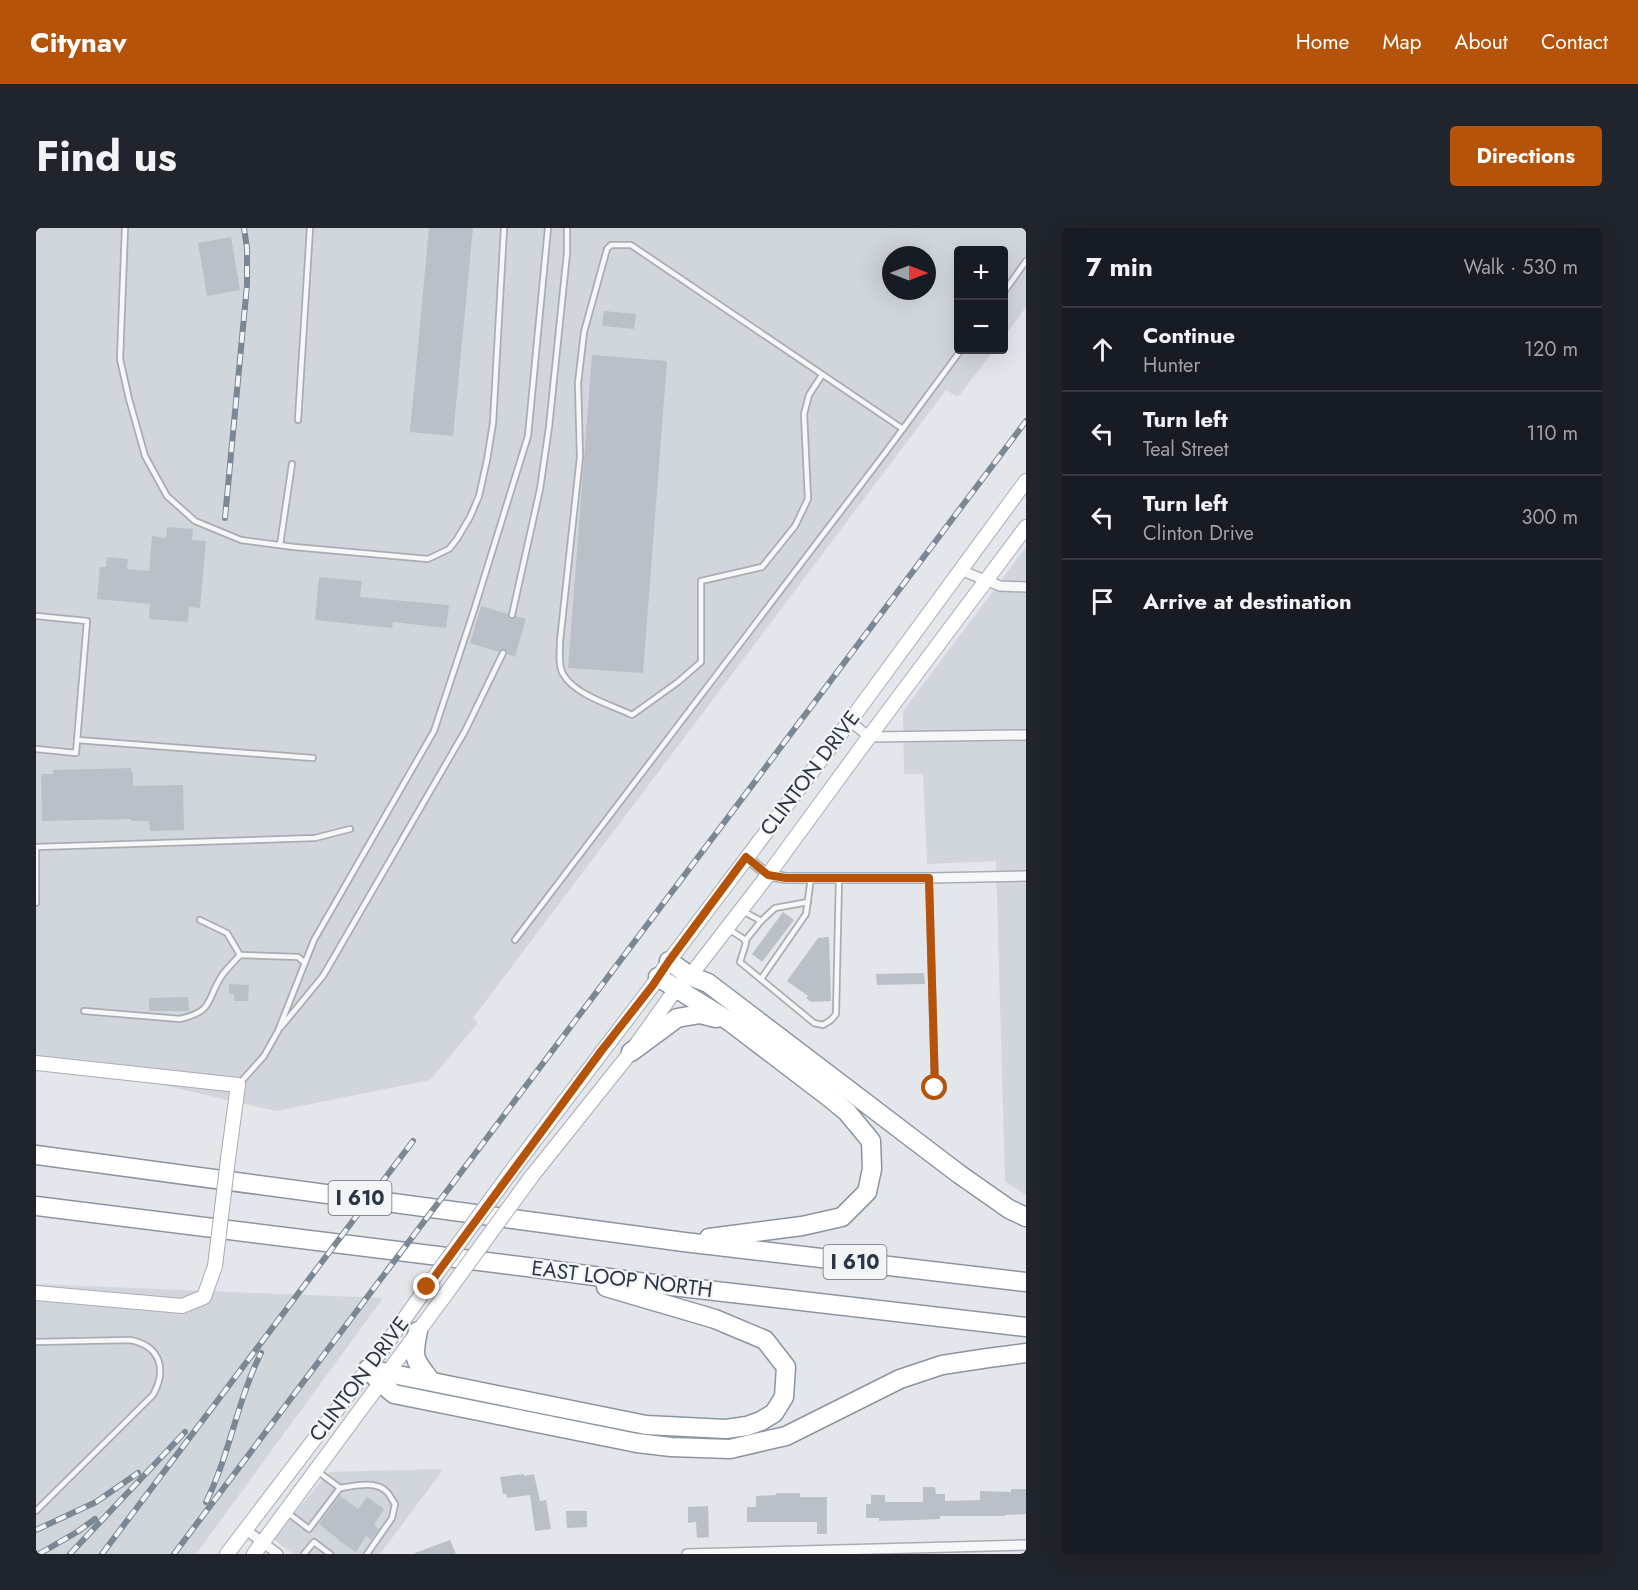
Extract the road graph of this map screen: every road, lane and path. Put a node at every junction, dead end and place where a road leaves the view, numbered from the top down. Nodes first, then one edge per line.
1 (125, 228) edge
2 (310, 228) edge
3 (504, 228) edge
4 (548, 228) edge
5 (567, 228) edge
6 (1026, 261) edge
7 (1008, 286) edge
8 (958, 354) edge
9 (822, 375) junction
10 (298, 420) dead end
11 (903, 429) junction
12 (292, 464) dead end
13 (1026, 481) edge
14 (1026, 527) edge
15 (280, 544) junction
16 (960, 570) junction
17 (986, 580) junction
18 (1026, 587) edge
19 (512, 615) dead end
20 (36, 616) edge
21 (503, 653) dead end
22 (850, 720) junction
23 (1026, 735) edge
24 (869, 737) junction
25 (77, 740) junction
26 (36, 748) edge
27 (313, 758) dead end
28 (350, 829) dead end
29 (36, 847) edge
30 (746, 857) junction
31 (768, 875) junction
32 (1026, 876) edge
33 (811, 878) junction
34 (838, 878) junction
35 (929, 878) junction
36 (808, 902) junction
37 (36, 903) edge
38 (741, 910) junction
39 (200, 920) dead end
40 (762, 921) junction
41 (726, 928) junction
42 (515, 940) dead end
43 (745, 941) junction
44 (240, 955) junction
45 (669, 961) junction
46 (305, 963) junction
47 (690, 976) junction
48 (658, 977) junction
49 (761, 979) junction
50 (676, 989) junction
51 (84, 1011) dead end
52 (729, 1021) junction
53 (278, 1031) junction
54 (632, 1052) junction
55 (36, 1063) edge
56 (238, 1085) junction
57 (935, 1088) dead end
58 (36, 1155) edge
59 (36, 1206) edge
60 (1026, 1217) edge
61 (684, 1242) junction
62 (543, 1269) junction
63 (1026, 1282) edge
64 (36, 1293) edge
65 (1026, 1327) edge
66 (418, 1331) junction
67 (36, 1342) edge
68 (1026, 1353) edge
69 (368, 1369) junction
70 (384, 1378) junction
71 (431, 1381) junction
72 (317, 1470) junction
73 (340, 1488) junction
74 (36, 1511) edge
75 (286, 1511) junction
76 (245, 1529) junction
77 (309, 1529) junction
78 (314, 1542) junction
79 (1026, 1545) edge
80 (259, 1548) edge
81 (997, 1550) edge
82 (831, 1552) edge
83 (226, 1554) edge
84 (278, 1554) edge
85 (304, 1554) edge
86 (330, 1554) edge
87 (367, 1554) edge
88 (687, 1554) edge

1 - 15 lane
2 - 10 lane
3 - 15 lane
4 - 46 lane
5 - 19 lane
6 - 7 lane
8 - 11 lane
9 - 9 lane
9 - 11 lane
11 - 42 lane
12 - 15 lane
13 - 16 main road, CLINTON DRIVE
14 - 17 main road, CLINTON DRIVE
16 - 17 street
16 - 22 main road, CLINTON DRIVE
17 - 18 street
17 - 24 main road, CLINTON DRIVE
20 - 25 lane
21 - 53 lane
22 - 24 street
22 - 30 main road, CLINTON DRIVE
23 - 24 street
24 - 31 main road, CLINTON DRIVE
25 - 26 lane
25 - 27 lane
28 - 29 lane
29 - 37 lane
30 - 31 street
30 - 45 main road, CLINTON DRIVE
31 - 33 street
31 - 38 main road, CLINTON DRIVE
32 - 35 street
33 - 34 street
33 - 36 lane
34 - 35 street
34 - 49 lane
35 - 57 lane
36 - 40 lane
36 - 49 lane
38 - 40 lane
38 - 41 main road, CLINTON DRIVE
39 - 44 lane
40 - 43 lane
41 - 43 lane
41 - 47 main road, CLINTON DRIVE
43 - 49 lane
44 - 46 lane
44 - 51 lane
45 - 47 highway
45 - 48 main road, CLINTON DRIVE
46 - 53 lane
47 - 50 main road, CLINTON DRIVE
47 - 60 highway
48 - 50 highway
48 - 69 main road, CLINTON DRIVE, bridge
50 - 52 highway
50 - 54 main road, CLINTON DRIVE
52 - 54 highway
52 - 61 highway
53 - 56 lane
54 - 66 main road, CLINTON DRIVE, bridge
55 - 56 main road
56 - 64 main road, bridge
58 - 61 highway, I 610
59 - 62 highway, EAST LOOP NORTH / I 610
61 - 63 highway, I 610
62 - 65 highway, EAST LOOP NORTH / I 610
62 - 71 highway
66 - 70 main road, CLINTON DRIVE
66 - 71 highway
67 - 74 lane
68 - 70 highway
69 - 70 highway
69 - 76 main road, CLINTON DRIVE
70 - 71 highway
70 - 72 main road, CLINTON DRIVE
72 - 73 lane
72 - 75 main road, CLINTON DRIVE
73 - 77 lane
73 - 87 lane
75 - 77 lane
75 - 80 main road, CLINTON DRIVE
76 - 80 street
76 - 83 main road, CLINTON DRIVE
77 - 78 lane
78 - 85 lane
78 - 86 lane
79 - 81 street
80 - 84 street
81 - 82 street
82 - 88 street

